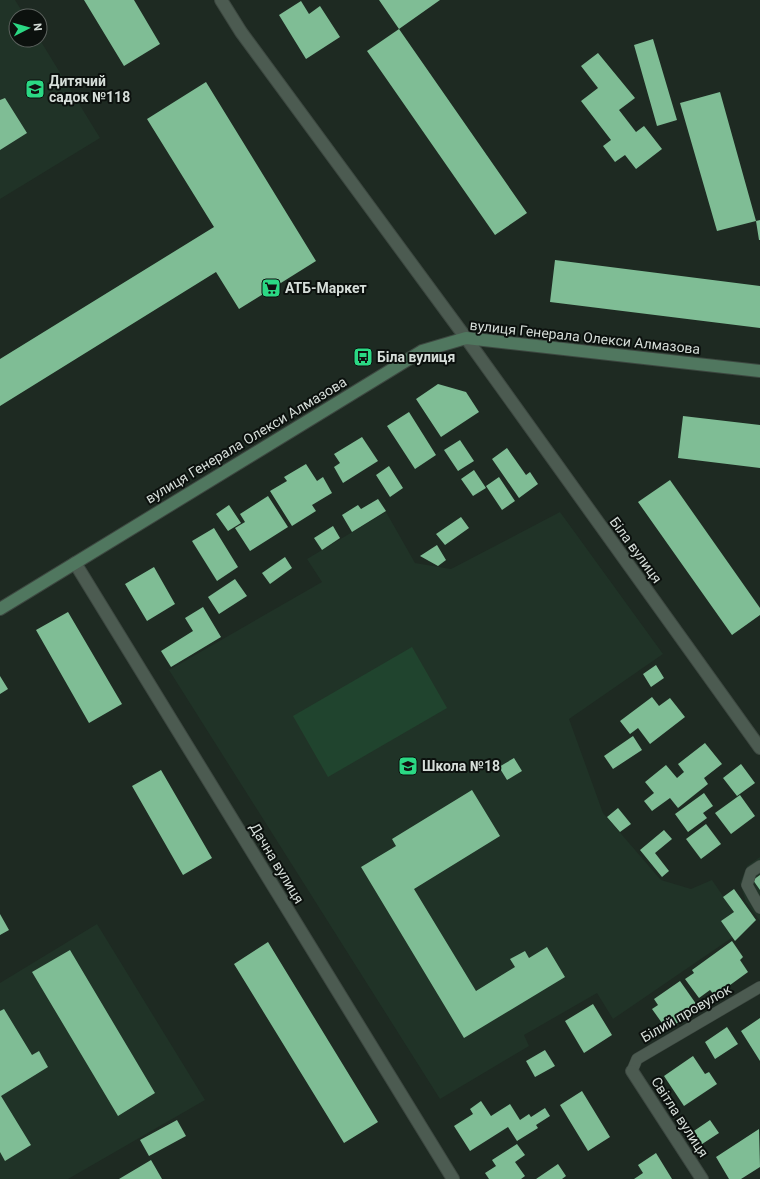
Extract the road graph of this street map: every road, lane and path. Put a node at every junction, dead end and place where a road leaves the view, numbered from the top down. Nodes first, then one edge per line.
1 (221, 0) edge
2 (466, 338) junction
3 (760, 371) edge
4 (75, 563) junction
5 (0, 609) edge
6 (760, 748) edge
7 (760, 866) edge
8 (760, 908) edge
9 (760, 987) edge
10 (632, 1071) joint
11 (453, 1179) edge
12 (702, 1179) edge

1 - 2 street, Біла вулиця
2 - 3 main road, вулиця Генерала Олекси Алмазова
2 - 4 main road, вулиця Генерала Олекси Алмазова
2 - 6 street, Біла вулиця
4 - 5 main road, вулиця Генерала Олекси Алмазова
4 - 11 street, Дачна вулиця
7 - 8 lane
9 - 10 lane, Білий провулок
10 - 12 street, Світла вулиця

